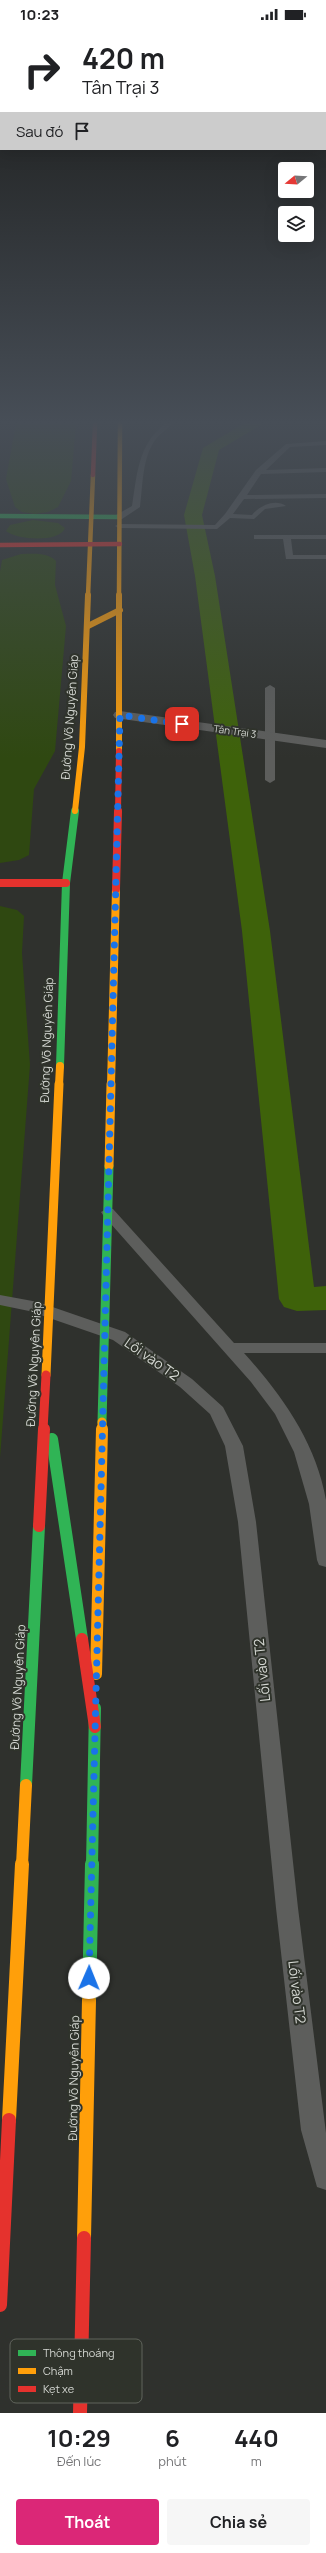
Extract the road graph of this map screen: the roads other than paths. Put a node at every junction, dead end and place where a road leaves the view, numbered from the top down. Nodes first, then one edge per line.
1 (91, 535) edge
2 (120, 535) edge
3 (257, 537) dead end
4 (287, 537) junction
5 (326, 537) edge
6 (120, 544) junction
7 (0, 545) edge
8 (91, 545) junction
9 (326, 557) edge
10 (120, 610) junction
11 (88, 626) junction
12 (270, 688) dead end
13 (120, 715) junction
14 (268, 735) junction
15 (326, 744) edge
16 (270, 780) dead end
17 (0, 883) edge
18 (66, 883) junction
19 (108, 1212) junction
20 (0, 1300) edge
21 (231, 1348) junction
22 (326, 1348) edge
23 (45, 1390) junction
24 (326, 1560) edge
25 (95, 1727) junction
26 (326, 2178) edge
27 (0, 2305) edge
28 (80, 2339) edge
29 (80, 2403) edge
30 (85, 2403) edge
31 (80, 2413) edge
32 (88, 2413) edge

1 - 8 main road, Đường Võ Nguyên Giáp
2 - 6 main road, Đường Võ Nguyên Giáp
3 - 4 lane
4 - 5 lane
4 - 9 lane
6 - 8 main road
6 - 10 main road, Đường Võ Nguyên Giáp
7 - 8 main road
8 - 11 main road, Đường Võ Nguyên Giáp
10 - 11 main road
10 - 13 main road, Đường Võ Nguyên Giáp
11 - 18 main road, Đường Võ Nguyên Giáp
12 - 14 lane
13 - 14 street, Tân Trại 3
13 - 19 main road, Đường Võ Nguyên Giáp
14 - 15 street, Tân Trại 3
14 - 16 lane
17 - 18 main road
18 - 23 main road, Đường Võ Nguyên Giáp
19 - 21 lane
19 - 25 main road, Đường Võ Nguyên Giáp
20 - 26 lane, Lối vào T2
21 - 22 lane
21 - 24 lane
23 - 25 main road
23 - 27 main road, Đường Võ Nguyên Giáp
25 - 28 main road, Đường Võ Nguyên Giáp
29 - 31 main road, Đường Võ Nguyên Giáp
30 - 32 lane

